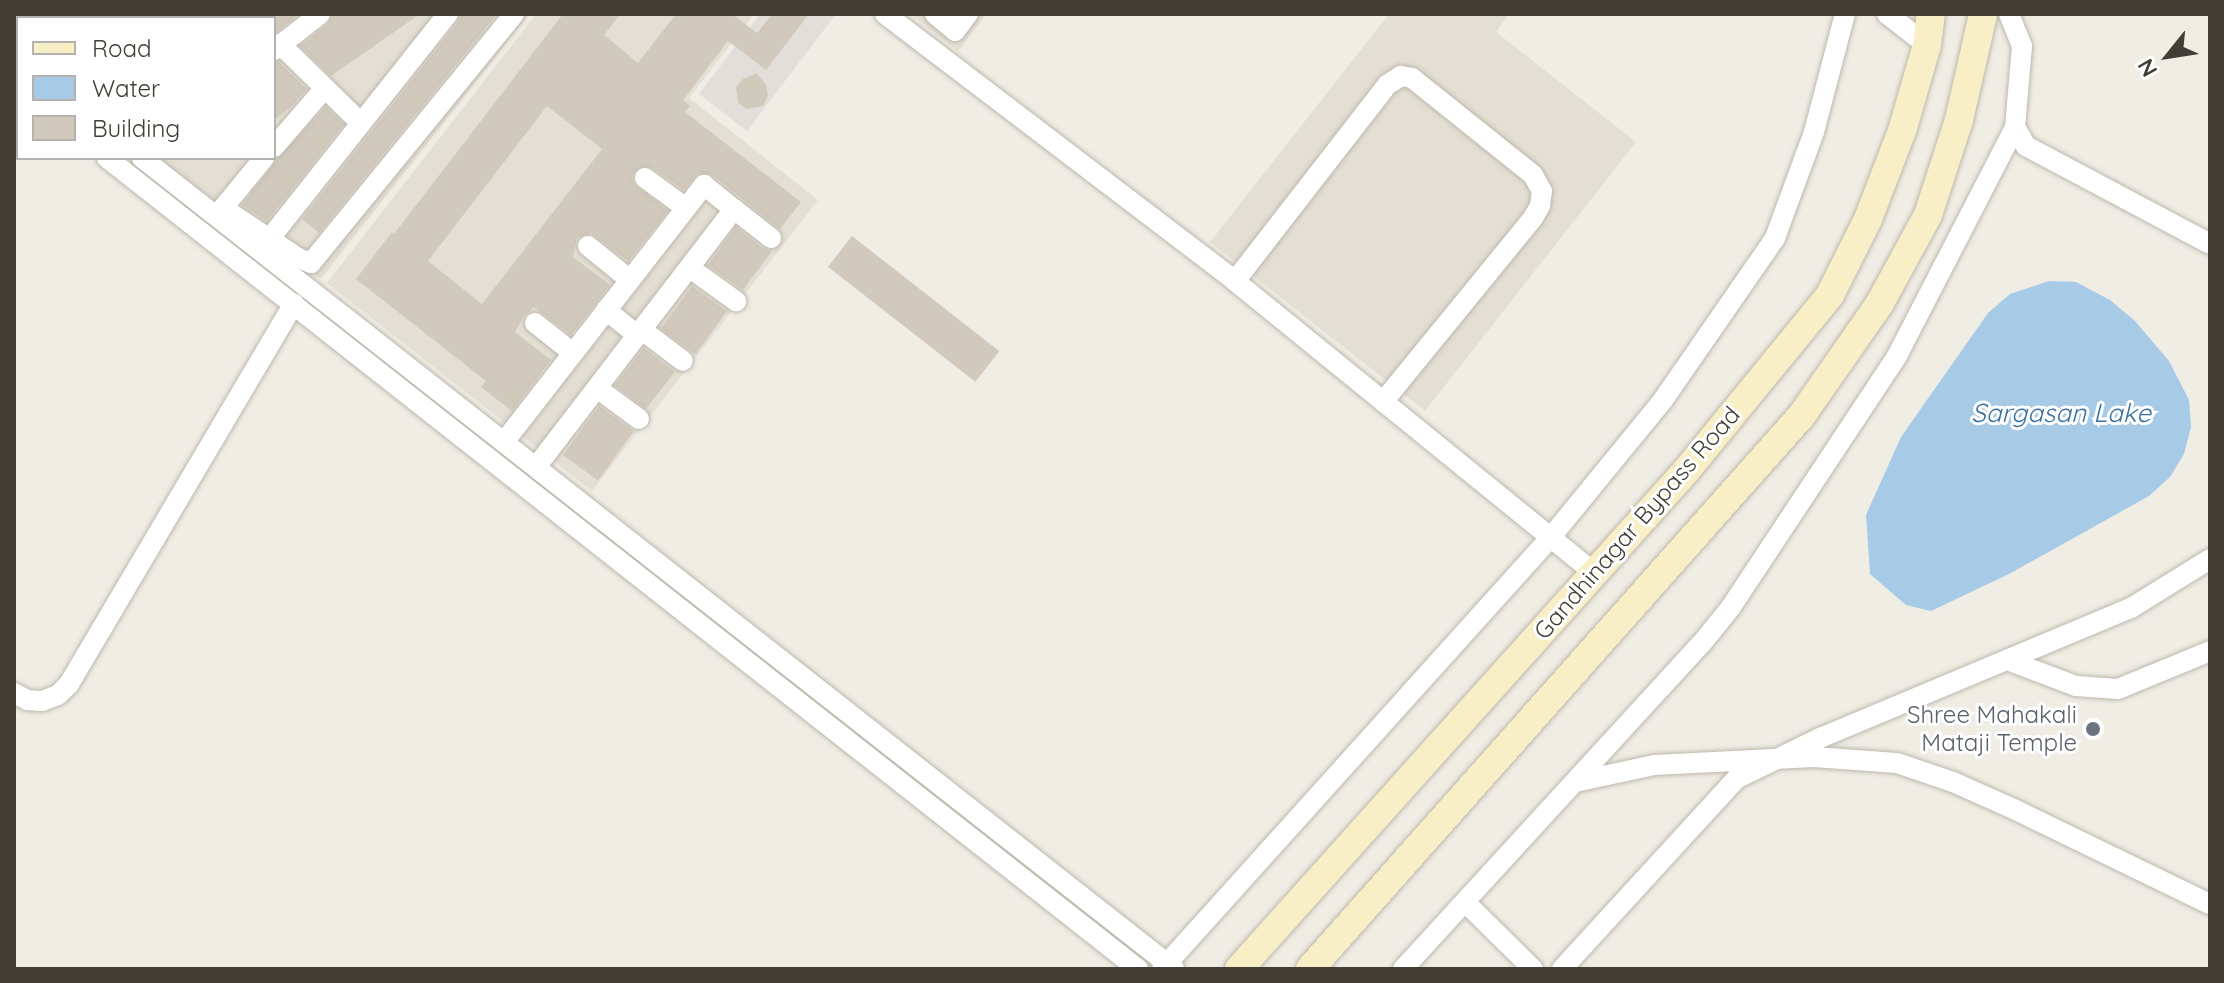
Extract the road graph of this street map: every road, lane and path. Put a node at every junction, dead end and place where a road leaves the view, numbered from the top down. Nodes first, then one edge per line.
1 (320, 14) edge
2 (448, 14) edge
3 (514, 14) edge
4 (935, 14) edge
5 (968, 14) edge
6 (1845, 14) edge
7 (1887, 14) edge
8 (1931, 14) edge
9 (1983, 14) edge
10 (2009, 14) edge
11 (2028, 14) edge
12 (891, 16) edge
13 (1927, 45) junction
14 (2022, 46) junction
15 (278, 48) edge
16 (324, 89) junction
17 (361, 123) junction
18 (2015, 127) junction
19 (276, 145) edge
20 (110, 160) edge
21 (145, 160) edge
22 (262, 160) edge
23 (645, 178) dead end
24 (686, 208) junction
25 (734, 209) junction
26 (771, 238) dead end
27 (265, 244) junction
28 (2210, 244) edge
29 (588, 246) dead end
30 (690, 268) junction
31 (630, 280) junction
32 (1235, 281) junction
33 (736, 301) dead end
34 (294, 304) junction
35 (606, 310) junction
36 (535, 323) dead end
37 (640, 333) junction
38 (573, 353) junction
39 (683, 361) dead end
40 (597, 388) junction
41 (1383, 402) junction
42 (639, 419) dead end
43 (504, 442) junction
44 (536, 467) junction
45 (1551, 537) junction
46 (2210, 559) edge
47 (1596, 574) junction
48 (2210, 651) edge
49 (2007, 660) junction
50 (14, 693) edge
51 (1783, 759) junction
52 (1575, 782) junction
53 (1466, 903) junction
54 (2210, 904) edge
55 (1168, 967) edge
56 (1138, 969) edge
57 (1239, 969) edge
58 (1310, 969) edge
59 (1403, 969) edge
60 (1533, 969) edge
61 (1562, 969) edge

1 - 15 street
2 - 17 street
3 - 27 street
4 - 5 street
6 - 45 street
7 - 13 street
8 - 13 main road, Gandhinagar Bypass Road
9 - 58 main road, Gandhinagar Bypass Road
10 - 14 street
11 - 14 street
12 - 32 street
13 - 47 main road, Gandhinagar Bypass Road
14 - 18 street
15 - 16 street
16 - 17 street
16 - 19 street
17 - 27 street
18 - 28 street
18 - 52 street
20 - 34 street
21 - 27 street
22 - 27 street
23 - 24 street
24 - 25 street
24 - 31 street
25 - 26 street
25 - 30 street
27 - 43 street
29 - 31 street
30 - 33 street
30 - 37 street
31 - 35 street
32 - 41 street
32 - 41 street
34 - 50 street
34 - 56 street
35 - 37 street
35 - 38 street
36 - 38 street
37 - 39 street
37 - 40 street
38 - 43 street
40 - 42 street
40 - 44 street
41 - 45 street
43 - 44 street
44 - 55 street
45 - 47 street
45 - 55 street
46 - 49 street
47 - 57 main road, Gandhinagar Bypass Road
48 - 49 street
49 - 51 street
51 - 52 street
51 - 54 street
51 - 61 street
52 - 53 street
53 - 59 street
53 - 60 street

